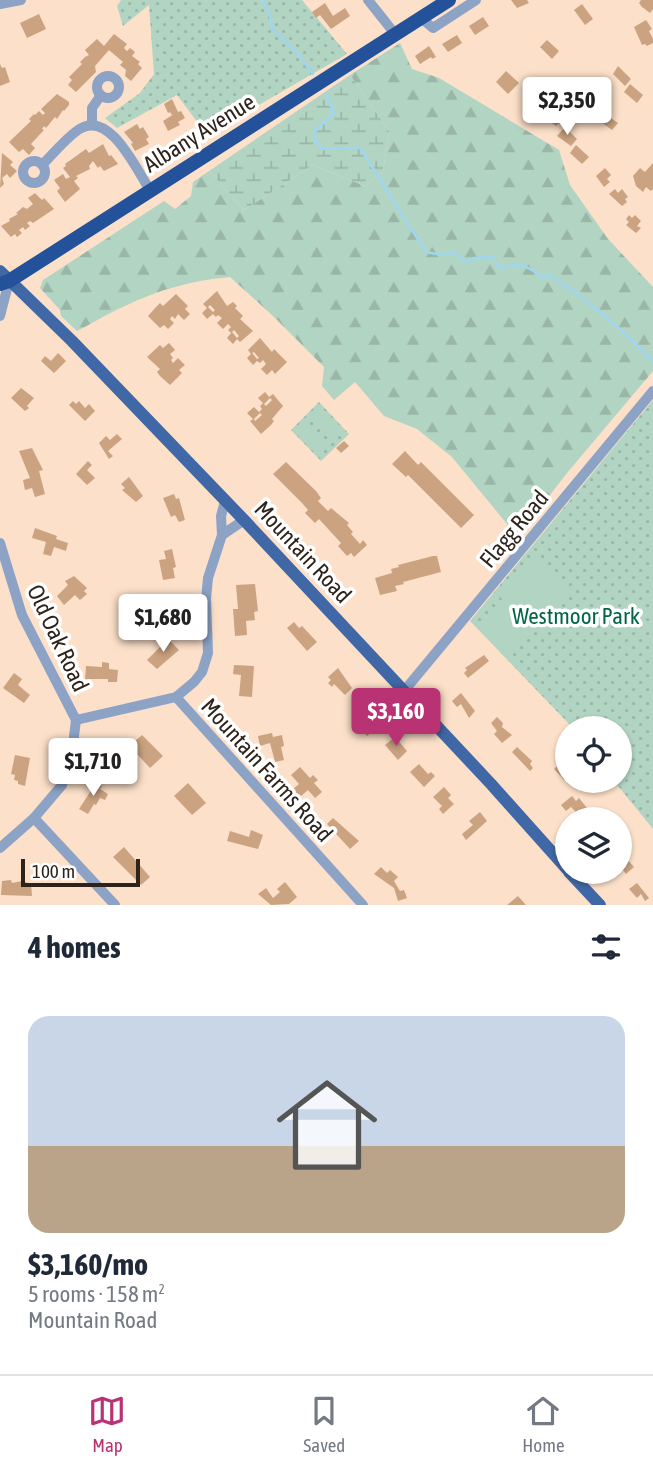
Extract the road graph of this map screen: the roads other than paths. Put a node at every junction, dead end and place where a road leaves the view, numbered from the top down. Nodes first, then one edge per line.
1 (21, 0) edge
2 (368, 0) edge
3 (449, 0) edge
4 (476, 0) edge
5 (0, 4) edge
6 (421, 18) junction
7 (395, 34) junction
8 (101, 95) dead end
9 (92, 124) junction
10 (42, 165) dead end
11 (150, 190) junction
12 (3, 279) edge
13 (0, 316) edge
14 (653, 391) edge
15 (225, 501) junction
16 (244, 520) junction
17 (222, 536) junction
18 (0, 543) edge
19 (404, 691) junction
20 (176, 697) junction
21 (76, 720) junction
22 (34, 818) junction
23 (0, 848) edge
24 (555, 856) edge
25 (581, 884) edge
26 (115, 905) edge
27 (363, 905) edge
28 (600, 905) edge

1 - 5 street
2 - 7 street
3 - 6 highway, Albany Avenue
4 - 6 street
6 - 7 highway, Albany Avenue
7 - 11 highway, Albany Avenue
8 - 9 street
9 - 10 street
9 - 11 street
11 - 12 highway, Albany Avenue
12 - 13 street
12 - 15 main road, Mountain Road
14 - 19 street, Flagg Road
15 - 16 main road, Mountain Road
15 - 17 street, Mountain Farms Road
16 - 17 street
16 - 19 main road, Mountain Road
17 - 20 street, Mountain Farms Road
18 - 21 street, Old Oak Road
19 - 24 main road, Mountain Road
20 - 21 street
20 - 27 street, Mountain Farms Road
21 - 22 street, Old Oak Road
22 - 23 street, Old Oak Road
22 - 26 street
25 - 28 main road, Mountain Road

